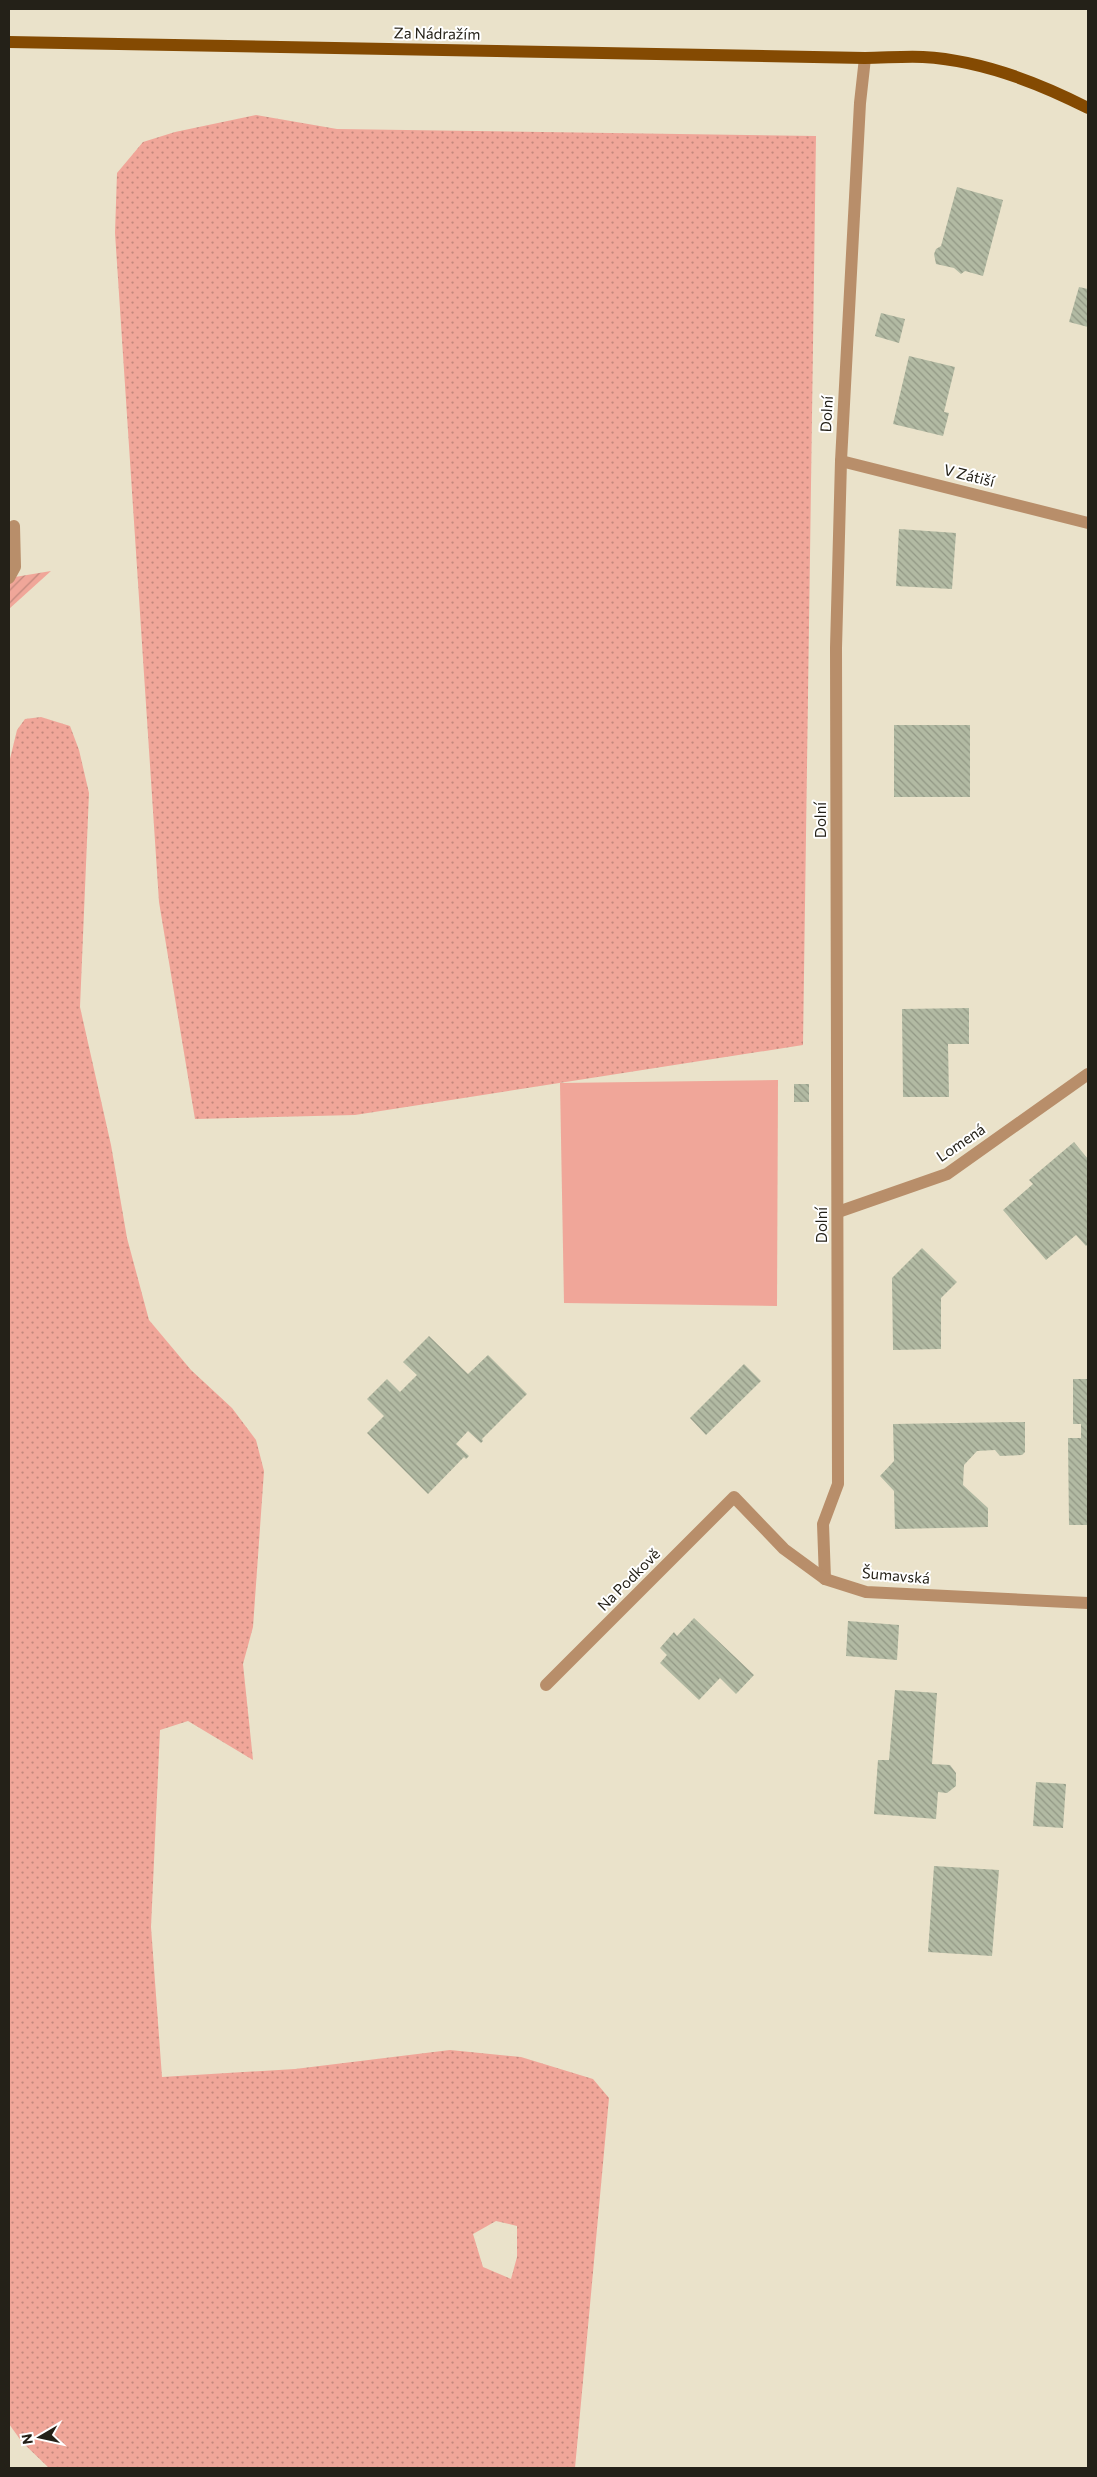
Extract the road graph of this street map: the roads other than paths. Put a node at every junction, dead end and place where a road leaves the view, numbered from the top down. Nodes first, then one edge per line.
1 (9, 42) edge
2 (865, 58) junction
3 (1088, 108) edge
4 (841, 461) junction
5 (1088, 523) edge
6 (14, 526) dead end
7 (9, 578) edge
8 (1088, 1074) edge
9 (838, 1212) junction
10 (734, 1497) joint
11 (825, 1579) junction
12 (1088, 1603) edge
13 (546, 1685) dead end

1 - 2 main road, Za Nádražím
2 - 3 main road, Za Nádražím
2 - 4 street, Dolní
4 - 5 street, V Zátiší
4 - 9 street, Dolní
6 - 7 street
8 - 9 street, Lomená
9 - 11 street, Dolní
10 - 11 street, Šumavská
10 - 13 street, Na Podkově
11 - 12 street, Šumavská

